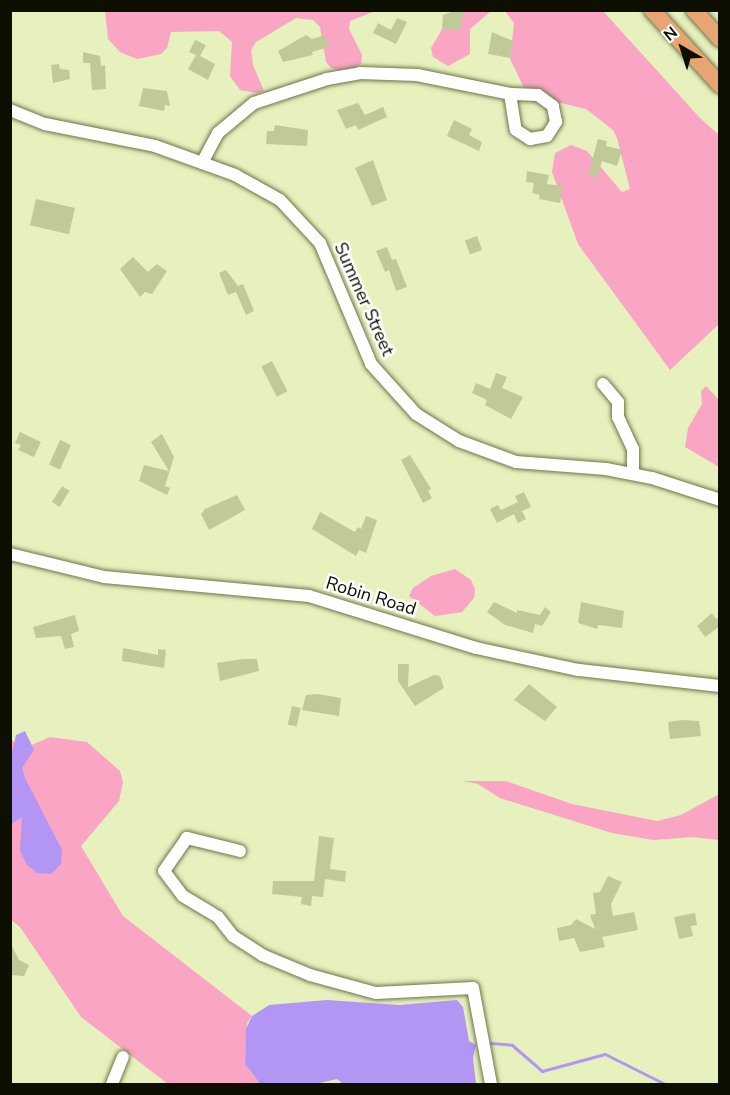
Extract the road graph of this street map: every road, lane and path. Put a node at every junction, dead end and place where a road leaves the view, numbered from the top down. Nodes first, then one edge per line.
1 (652, 10) edge
2 (694, 10) edge
3 (720, 39) edge
4 (720, 85) edge
5 (510, 94) junction
6 (10, 110) edge
7 (202, 163) junction
8 (603, 384) dead end
9 (633, 474) junction
10 (720, 500) edge
11 (10, 554) edge
12 (720, 686) edge
13 (240, 851) dead end
14 (123, 1057) dead end
15 (112, 1084) edge
16 (491, 1084) edge

1 - 4 highway
2 - 3 highway
5 - 5 street
5 - 7 street
6 - 7 street, Summer Street
7 - 9 street, Summer Street
8 - 9 street
9 - 10 street, Summer Street
11 - 12 street, Robin Road
13 - 16 street
14 - 15 street

